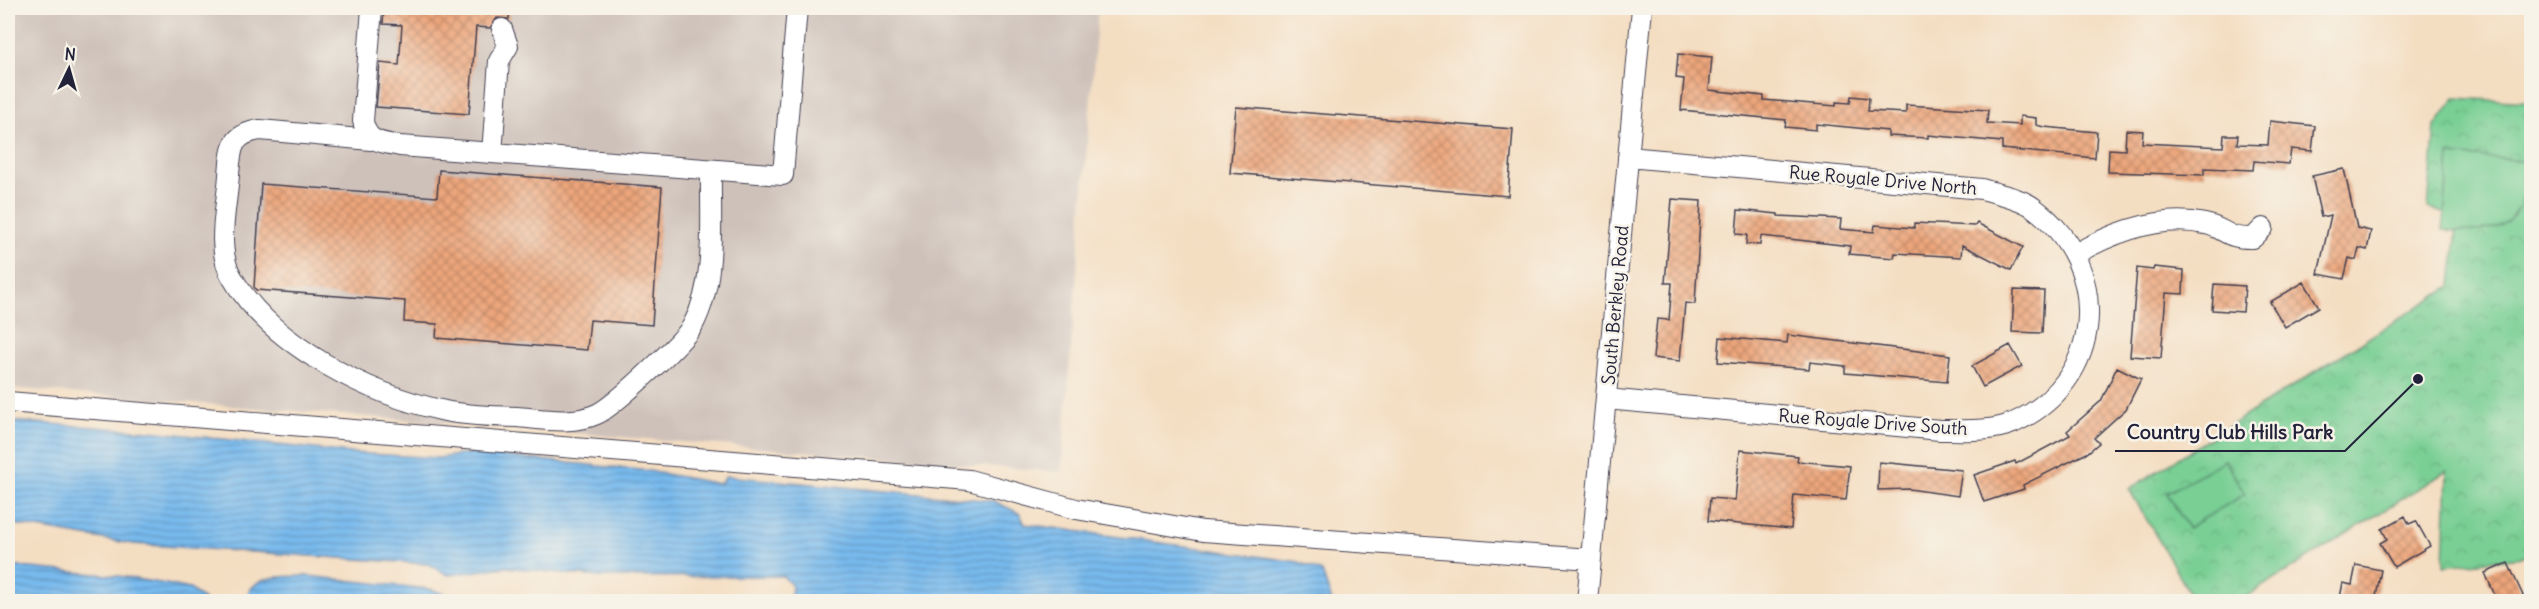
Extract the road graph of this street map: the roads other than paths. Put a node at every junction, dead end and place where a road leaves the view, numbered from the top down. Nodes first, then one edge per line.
1 (372, 8) edge
2 (797, 8) edge
3 (1642, 8) edge
4 (502, 28) dead end
5 (371, 140) junction
6 (492, 153) junction
7 (1628, 157) junction
8 (711, 170) junction
9 (2263, 228) dead end
10 (2075, 254) junction
11 (2088, 326) joint
12 (1606, 399) junction
13 (8, 402) edge
14 (1591, 559) junction
15 (1587, 602) edge

1 - 5 street
2 - 8 street
3 - 7 street, South Berkley Road
4 - 6 street
5 - 6 street
5 - 8 street
6 - 8 street
7 - 10 street, Rue Royale Drive North
7 - 12 street, South Berkley Road
9 - 10 street
10 - 11 street, Rue Royale Drive North
11 - 12 street, Rue Royale Drive South
12 - 14 street, South Berkley Road
13 - 14 street
14 - 15 street, South Berkley Road

